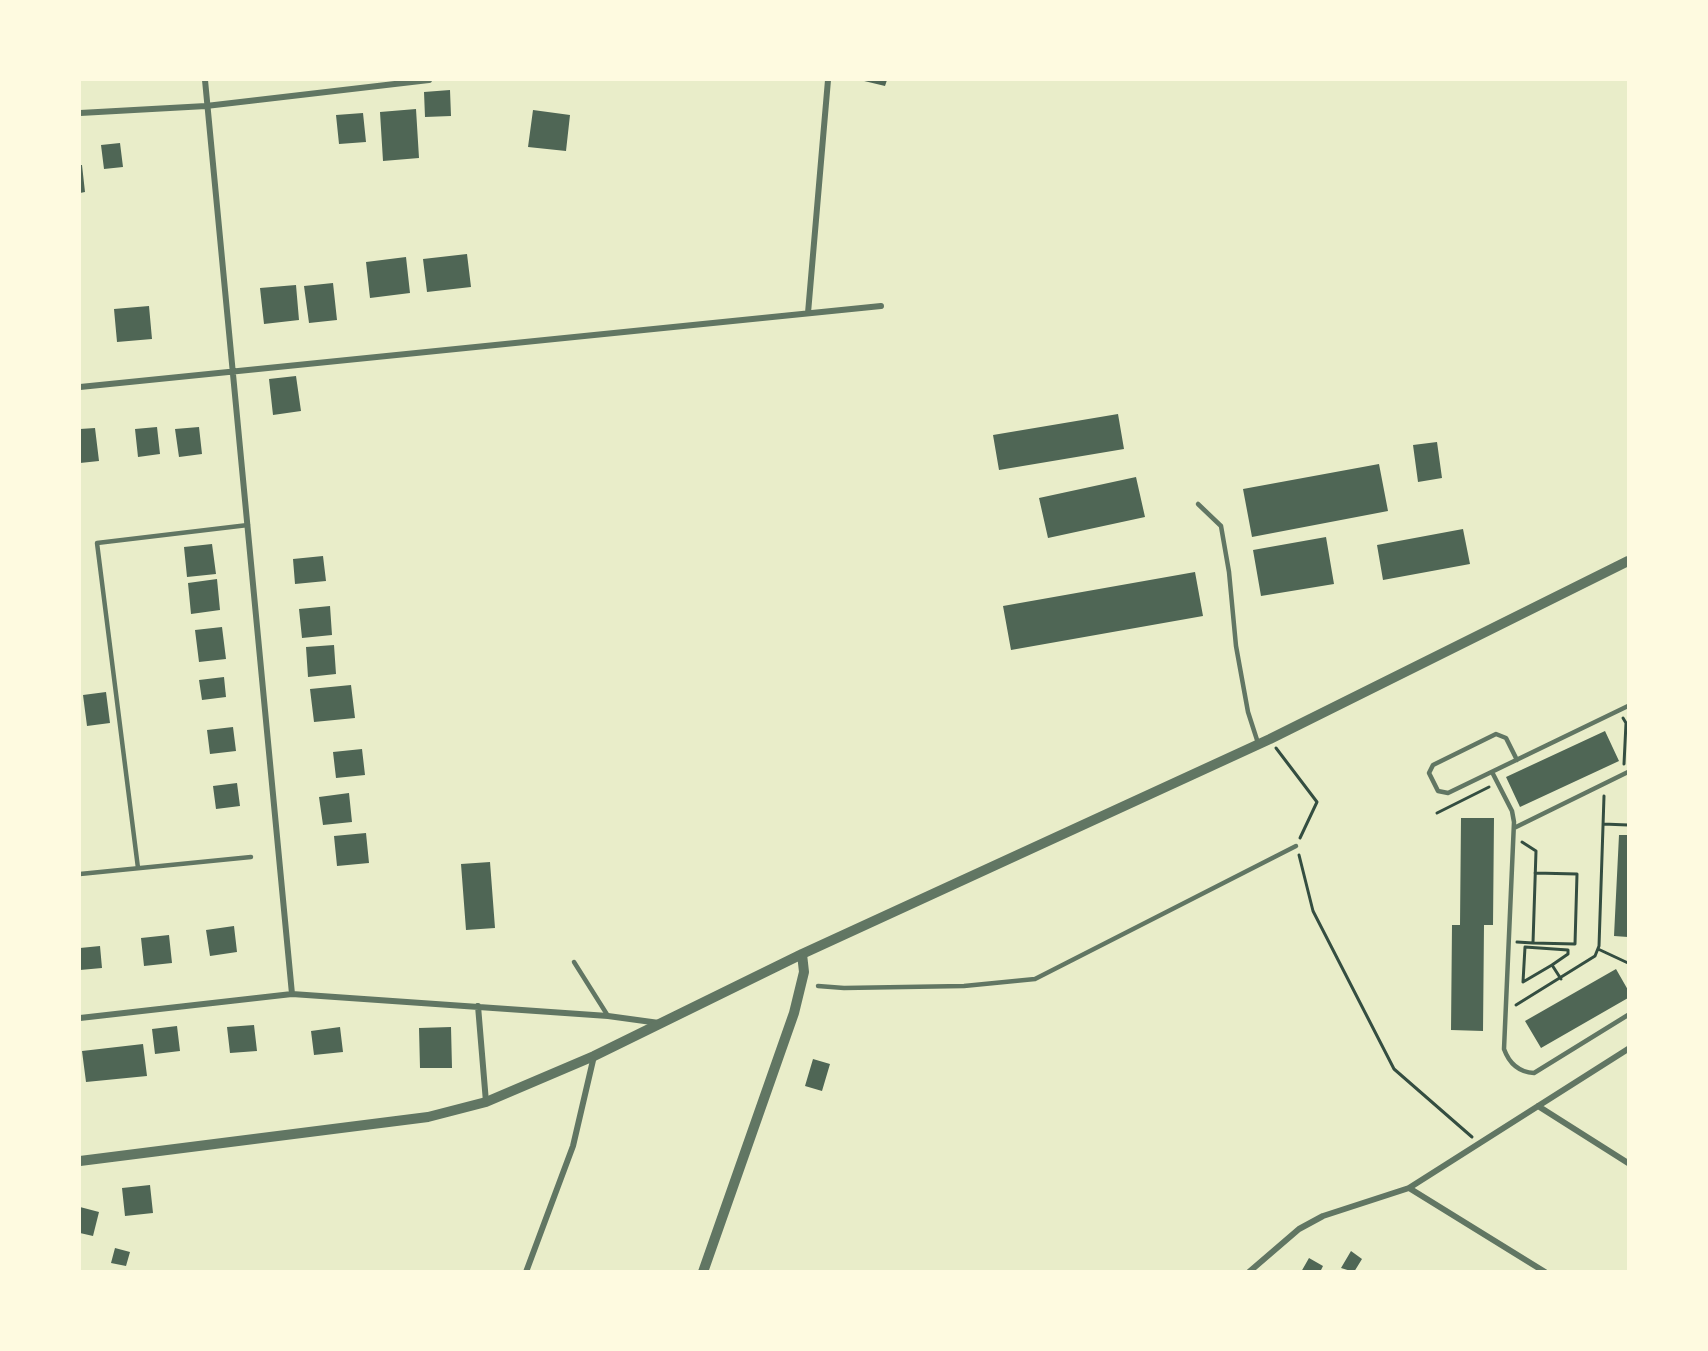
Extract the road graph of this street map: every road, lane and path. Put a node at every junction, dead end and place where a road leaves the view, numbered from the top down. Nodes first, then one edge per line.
1 (205, 80) edge
2 (429, 80) edge
3 (828, 80) edge
4 (206, 106) junction
5 (80, 113) edge
6 (881, 306) dead end
7 (808, 313) junction
8 (232, 373) junction
9 (80, 387) edge
10 (1198, 504) dead end
11 (248, 525) junction
12 (1629, 561) edge
13 (1629, 706) edge
14 (1617, 716) dead end
15 (1270, 739) junction
16 (1258, 744) junction
17 (1517, 760) junction
18 (1616, 769) dead end
19 (1492, 772) junction
20 (1629, 772) edge
21 (1604, 784) junction
22 (1495, 795) dead end
23 (1437, 813) dead end
24 (1603, 824) junction
25 (1629, 825) edge
26 (1514, 828) junction
27 (1514, 838) junction
28 (1296, 846) junction
29 (251, 857) dead end
30 (138, 868) junction
31 (1535, 873) junction
32 (80, 874) edge
33 (1525, 942) dead end
34 (1525, 948) junction
35 (1598, 949) junction
36 (802, 954) junction
37 (574, 962) dead end
38 (1629, 963) edge
39 (1552, 965) junction
40 (1560, 979) junction
41 (818, 986) dead end
42 (292, 994) junction
43 (478, 1006) junction
44 (1506, 1011) junction
45 (1629, 1015) edge
46 (608, 1016) junction
47 (80, 1018) edge
48 (662, 1023) junction
49 (1629, 1049) edge
50 (594, 1056) junction
51 (486, 1101) junction
52 (1538, 1106) junction
53 (1479, 1142) junction
54 (80, 1161) edge
55 (1629, 1163) edge
56 (1409, 1188) junction
57 (526, 1272) edge
58 (703, 1272) edge
59 (1249, 1272) edge
60 (1545, 1272) edge

1 - 4 street
2 - 4 street
3 - 7 street
4 - 5 street
4 - 8 street
6 - 7 street
7 - 8 street
8 - 9 street
8 - 11 street
10 - 16 lane
11 - 30 lane
11 - 42 street
12 - 15 street
13 - 17 lane
14 - 18 path
15 - 16 street
15 - 28 path
16 - 36 street
17 - 19 lane
17 - 19 lane
19 - 26 lane
20 - 21 lane
21 - 24 path
21 - 26 lane
22 - 23 path
24 - 25 path
24 - 35 path
26 - 27 lane
27 - 31 path
27 - 44 lane
28 - 41 lane
28 - 53 path
29 - 30 lane
30 - 32 lane
31 - 31 path
33 - 34 path
34 - 39 path
34 - 39 path
35 - 38 path
35 - 40 path
36 - 48 street
36 - 58 street
37 - 46 lane
39 - 40 path
40 - 44 path
42 - 43 street
42 - 47 street
43 - 46 street
43 - 51 street
44 - 45 lane
46 - 48 street
48 - 50 street
49 - 52 street
50 - 51 street
50 - 57 street
51 - 54 street
52 - 53 street
52 - 55 street
53 - 56 street
56 - 59 street
56 - 60 street

